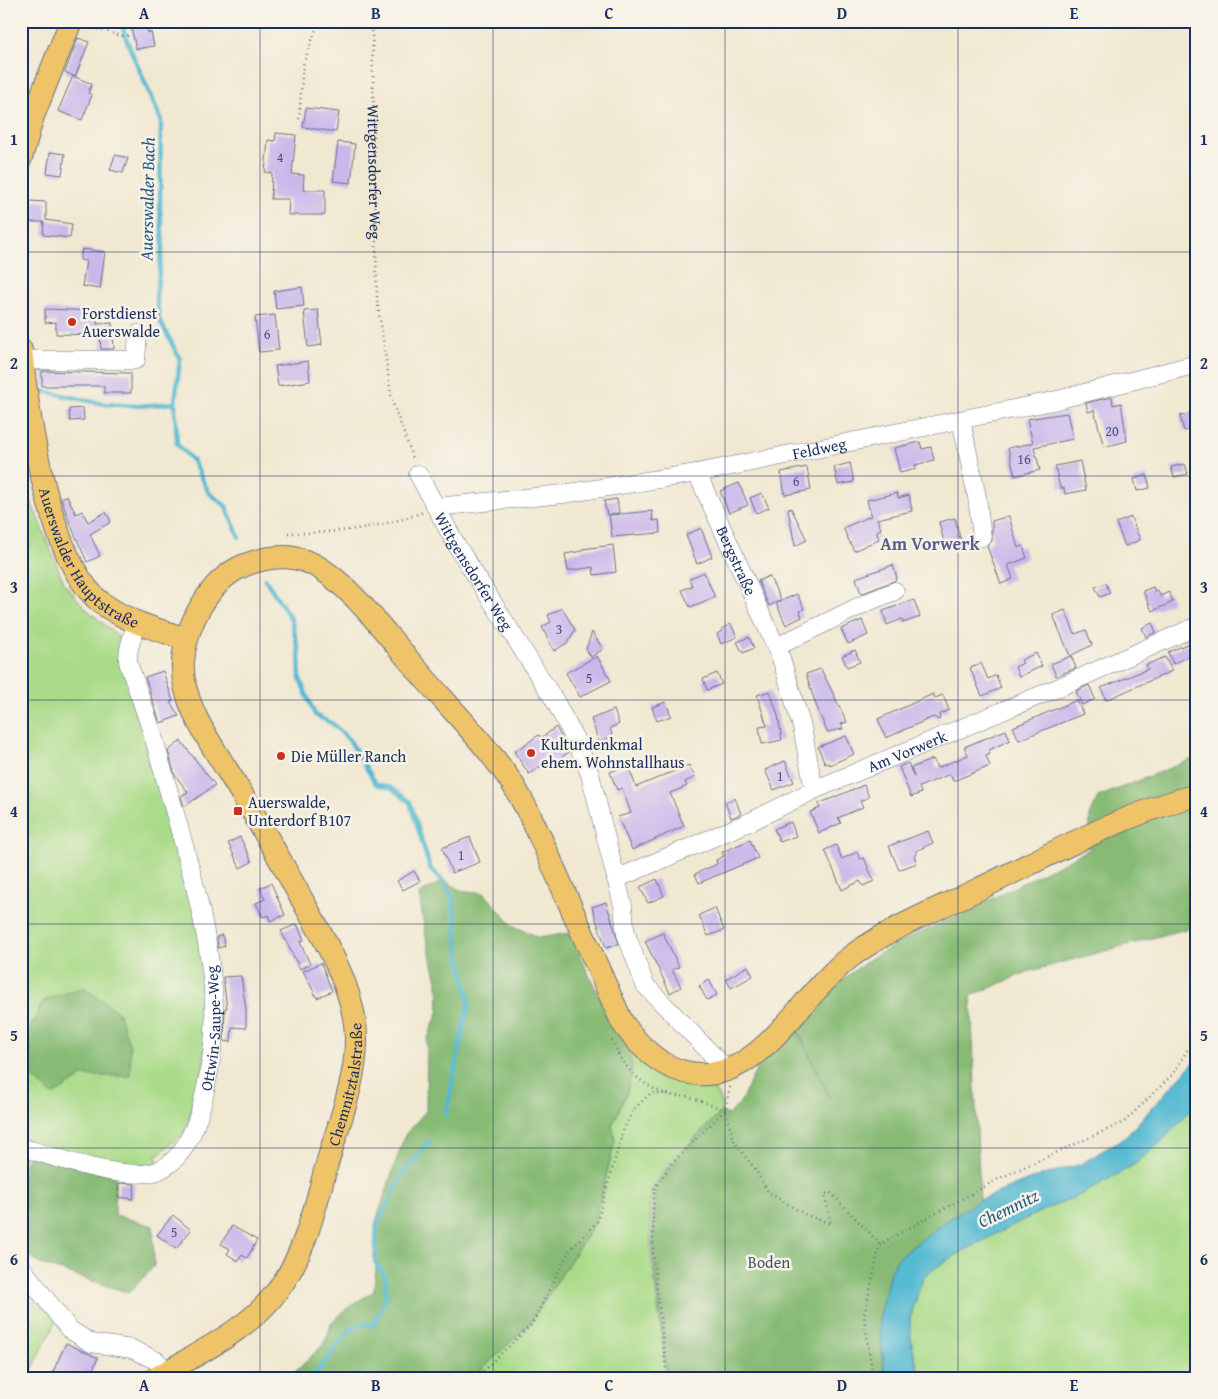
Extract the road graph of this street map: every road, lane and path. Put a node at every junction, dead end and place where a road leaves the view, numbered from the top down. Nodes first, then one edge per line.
1 (319, 21) edge
2 (372, 21) edge
3 (70, 24) edge
4 (130, 36) dead end
5 (298, 119) dead end
6 (21, 158) edge
7 (138, 334) dead end
8 (22, 360) edge
9 (1197, 364) edge
10 (961, 420) junction
11 (697, 473) junction
12 (418, 474) joint
13 (436, 507) junction
14 (288, 533) dead end
15 (982, 537) dead end
16 (895, 591) dead end
17 (136, 623) junction
18 (1197, 626) edge
19 (187, 639) junction
20 (776, 647) junction
21 (814, 790) junction
22 (1197, 795) edge
23 (616, 879) junction
24 (1197, 1034) edge
25 (727, 1070) junction
26 (669, 1094) dead end
27 (21, 1147) edge
28 (880, 1244) junction
29 (21, 1267) edge
30 (161, 1375) edge
31 (476, 1378) edge
32 (667, 1378) edge
33 (874, 1378) edge

1 - 5 path
2 - 12 path, Wittgensdorfer Weg
3 - 4 path
3 - 6 main road
7 - 8 street
8 - 17 main road, Auerswalder Hauptstraße
9 - 10 street, Feldweg
10 - 11 street, Feldweg
10 - 15 street
11 - 13 street, Feldweg
11 - 20 street, Bergstraße
12 - 13 street, Wittgensdorfer Weg
13 - 14 path
13 - 23 street, Wittgensdorfer Weg
16 - 20 street
17 - 19 main road, Auerswalder Hauptstraße
17 - 27 street, Ottwin-Saupe-Weg
18 - 21 street, Am Vorwerk
19 - 25 main road, Chemnitztalstraße
19 - 30 main road, Chemnitztalstraße
20 - 21 street, Bergstraße
21 - 23 street, Am Vorwerk
22 - 25 main road
23 - 25 street, Wittgensdorfer Weg
24 - 28 path
26 - 31 path
28 - 32 path
28 - 33 path
29 - 30 street

